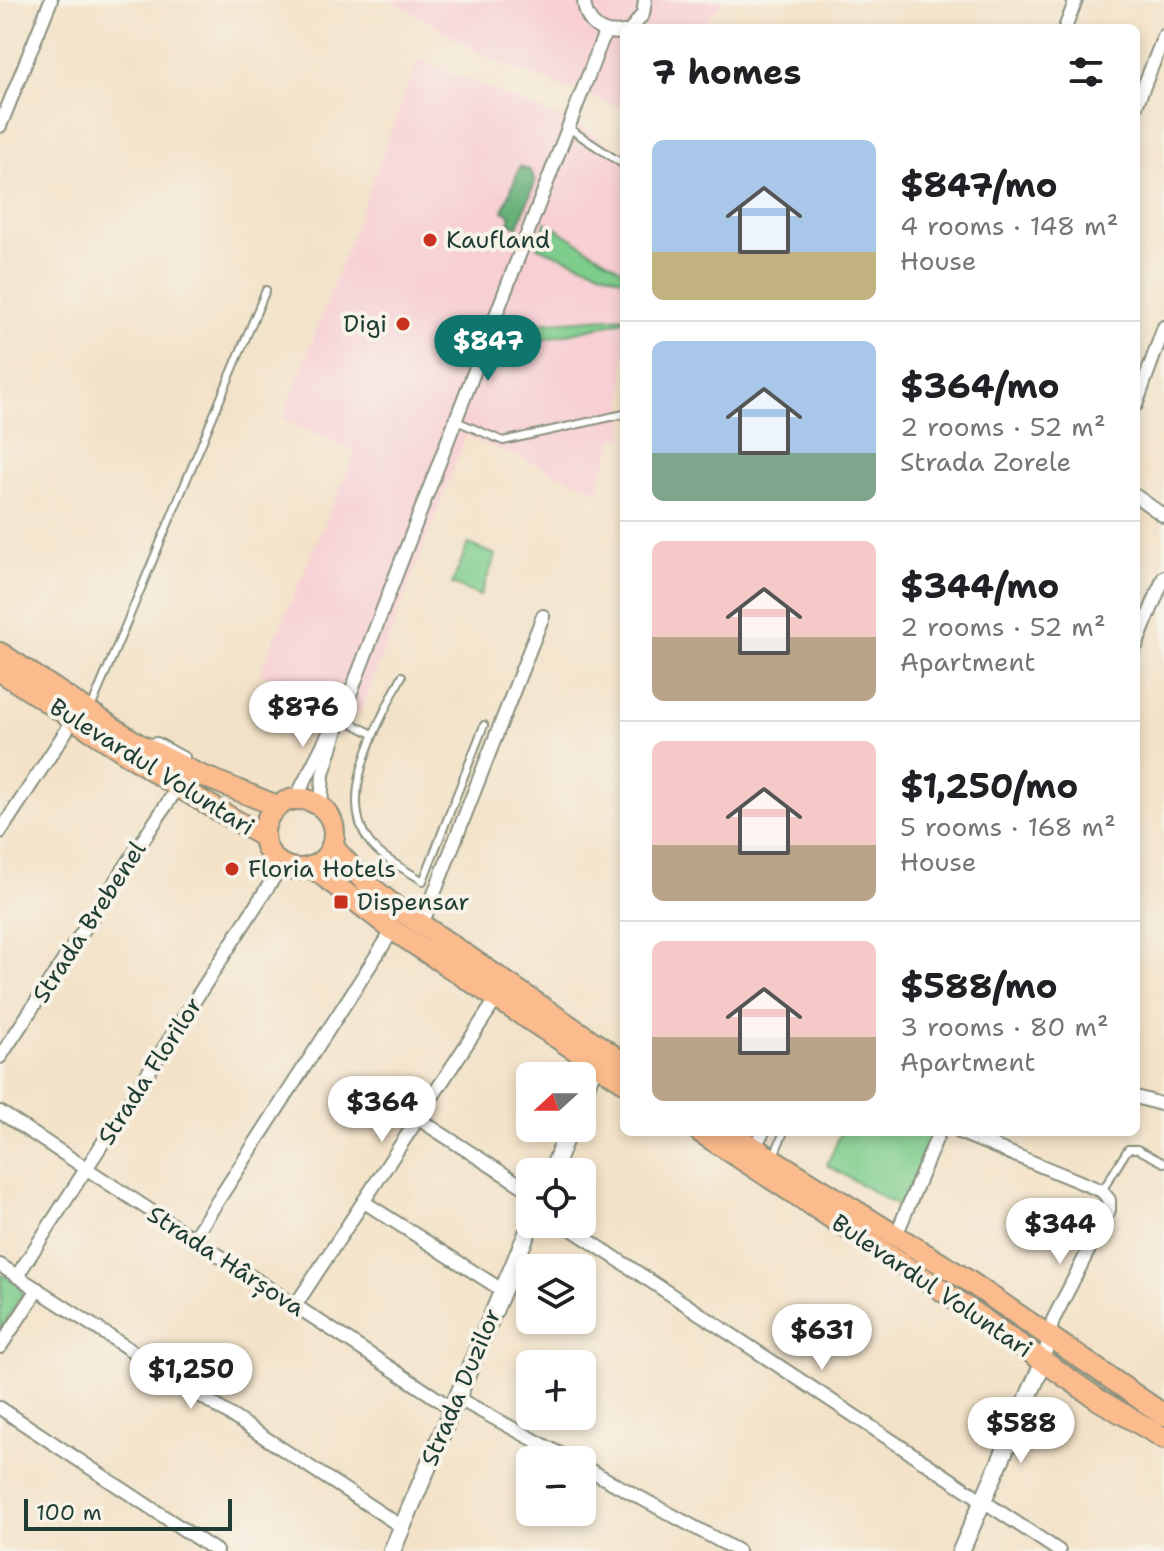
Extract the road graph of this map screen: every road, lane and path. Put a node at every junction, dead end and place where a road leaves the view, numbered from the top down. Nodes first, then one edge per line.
1 (51, 0) edge
2 (584, 0) edge
3 (645, 0) edge
4 (1076, 0) edge
5 (635, 24) edge
6 (1067, 24) edge
7 (605, 32) junction
8 (620, 32) edge
9 (1164, 36) edge
10 (1140, 96) edge
11 (0, 126) edge
12 (570, 129) junction
13 (620, 162) edge
14 (266, 290) dead end
15 (1164, 327) edge
16 (1140, 394) edge
17 (620, 415) edge
18 (454, 420) junction
19 (1140, 499) edge
20 (1164, 516) edge
21 (1164, 577) edge
22 (543, 616) dead end
23 (1140, 636) edge
24 (0, 653) edge
25 (0, 671) edge
26 (402, 676) dead end
27 (82, 715) junction
28 (340, 720) junction
29 (484, 725) dead end
30 (373, 734) junction
31 (178, 787) junction
32 (287, 802) junction
33 (321, 806) junction
34 (0, 832) edge
35 (264, 837) junction
36 (332, 846) junction
37 (282, 865) junction
38 (312, 867) junction
39 (421, 927) junction
40 (393, 930) junction
41 (497, 998) junction
42 (0, 1057) edge
43 (620, 1060) edge
44 (593, 1062) edge
45 (596, 1064) edge
46 (620, 1079) edge
47 (1140, 1098) edge
48 (1164, 1105) edge
49 (0, 1112) edge
50 (420, 1120) junction
51 (706, 1136) edge
52 (782, 1136) edge
53 (937, 1136) edge
54 (969, 1136) edge
55 (758, 1140) edge
56 (772, 1160) junction
57 (1164, 1163) edge
58 (86, 1170) junction
59 (516, 1182) edge
60 (1102, 1191) junction
61 (364, 1202) junction
62 (525, 1238) edge
63 (585, 1238) edge
64 (895, 1238) junction
65 (193, 1239) junction
66 (0, 1265) edge
67 (17, 1276) junction
68 (38, 1289) junction
69 (502, 1290) junction
70 (295, 1306) junction
71 (1050, 1338) junction
72 (0, 1347) edge
73 (1043, 1363) junction
74 (455, 1403) junction
75 (0, 1408) edge
76 (1164, 1415) edge
77 (1164, 1438) edge
78 (543, 1446) edge
79 (596, 1474) edge
80 (983, 1501) junction
81 (402, 1527) junction
82 (216, 1551) edge
83 (392, 1551) edge
84 (738, 1551) edge
85 (961, 1551) edge
86 (1059, 1551) edge

1 - 11 street
2 - 7 street
3 - 5 street
4 - 6 street
7 - 8 street
7 - 12 street
9 - 10 street
12 - 13 lane
12 - 18 street
14 - 27 lane
15 - 16 street
17 - 18 lane
18 - 28 street
19 - 20 street
21 - 23 street
22 - 39 street
24 - 27 highway, Bulevardul Voluntari
25 - 27 highway, Bulevardul Voluntari
26 - 30 lane
27 - 31 highway, Bulevardul Voluntari
27 - 32 highway, Bulevardul Voluntari
27 - 34 street
28 - 30 lane
28 - 32 street
28 - 33 street
29 - 30 lane
31 - 35 highway, Bulevardul Voluntari
31 - 42 street, Strada Brebenel
32 - 33 highway, Bulevardul Voluntari
32 - 35 highway, Bulevardul Voluntari
33 - 36 highway
35 - 37 highway, Bulevardul Voluntari
36 - 38 highway
36 - 39 highway
37 - 38 highway
37 - 58 street, Strada Florilor
38 - 40 highway
39 - 43 highway
40 - 41 highway
40 - 65 street
41 - 44 highway
41 - 50 street
45 - 46 highway
47 - 48 street
49 - 58 street, Strada Hârșova
50 - 59 street
50 - 61 street
51 - 73 highway, Bulevardul Voluntari
52 - 56 lane
53 - 64 street
54 - 60 street
55 - 56 highway, Bulevardul Voluntari
56 - 64 highway, Bulevardul Voluntari
57 - 60 lane
58 - 65 street, Strada Hârșova
58 - 67 street, Strada Florilor
60 - 71 street
61 - 69 street
61 - 70 street
62 - 69 street, Strada Duzilor
63 - 80 street
64 - 71 highway, Bulevardul Voluntari
65 - 70 street, Strada Hârșova
66 - 67 street
67 - 68 street
68 - 72 street
68 - 81 street
69 - 74 street, Strada Duzilor
70 - 74 street, Strada Hârșova
71 - 73 street
71 - 76 highway, Bulevardul Voluntari
73 - 77 highway, Bulevardul Voluntari
73 - 80 street
74 - 78 street, Strada Hârșova
74 - 81 street, Strada Duzilor
75 - 82 street
79 - 84 street
80 - 85 street
80 - 86 street
81 - 83 street, Strada Duzilor

